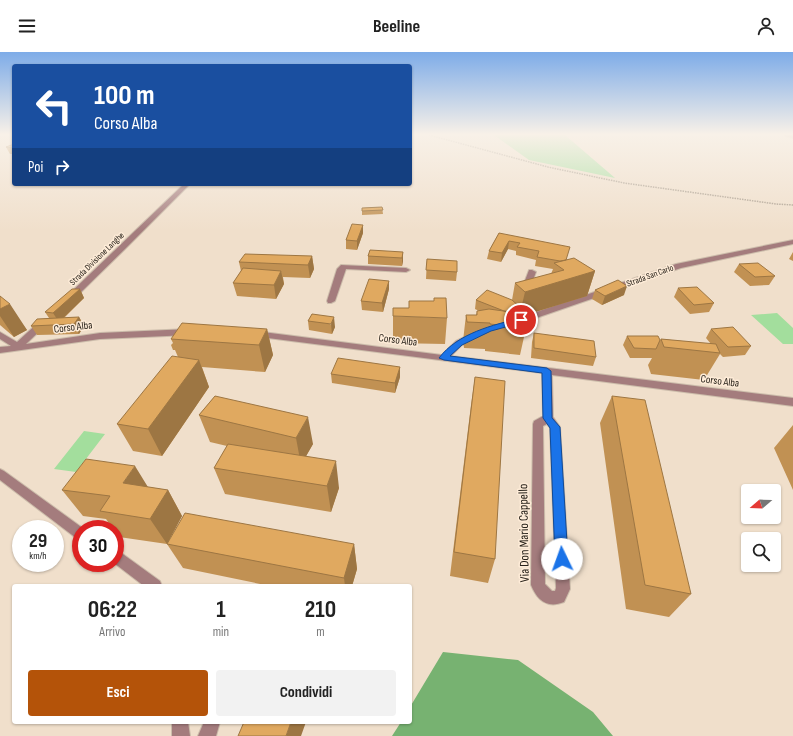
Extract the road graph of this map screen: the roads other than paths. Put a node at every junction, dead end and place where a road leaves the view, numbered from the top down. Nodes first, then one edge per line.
1 (185, 186) edge
2 (793, 242) edge
3 (406, 270) dead end
4 (532, 272) dead end
5 (521, 300) edge
6 (331, 301) dead end
7 (65, 303) edge
8 (47, 319) edge
9 (502, 326) edge
10 (197, 332) edge
11 (482, 332) edge
12 (242, 333) edge
13 (0, 335) edge
14 (18, 346) junction
15 (0, 350) edge
16 (444, 358) junction
17 (547, 371) junction
18 (793, 402) edge
19 (548, 418) junction
20 (0, 474) edge
21 (72, 527) edge
22 (124, 563) edge
23 (152, 584) edge
24 (180, 724) edge
25 (211, 724) edge
26 (181, 736) edge
27 (207, 736) edge

1 - 7 street, Strada Divisione Langhe
2 - 9 street, Strada San Carlo
3 - 6 street
4 - 5 street
8 - 14 street
10 - 14 street, Corso Alba
11 - 16 street
12 - 16 street, Corso Alba
13 - 14 street
14 - 15 street, Corso Alba
16 - 17 street, Corso Alba
17 - 18 street, Corso Alba
17 - 19 street, Via Don Mario Cappello
19 - 19 street, Via Don Mario Cappello
20 - 21 street
22 - 23 street
24 - 26 street
25 - 27 street

